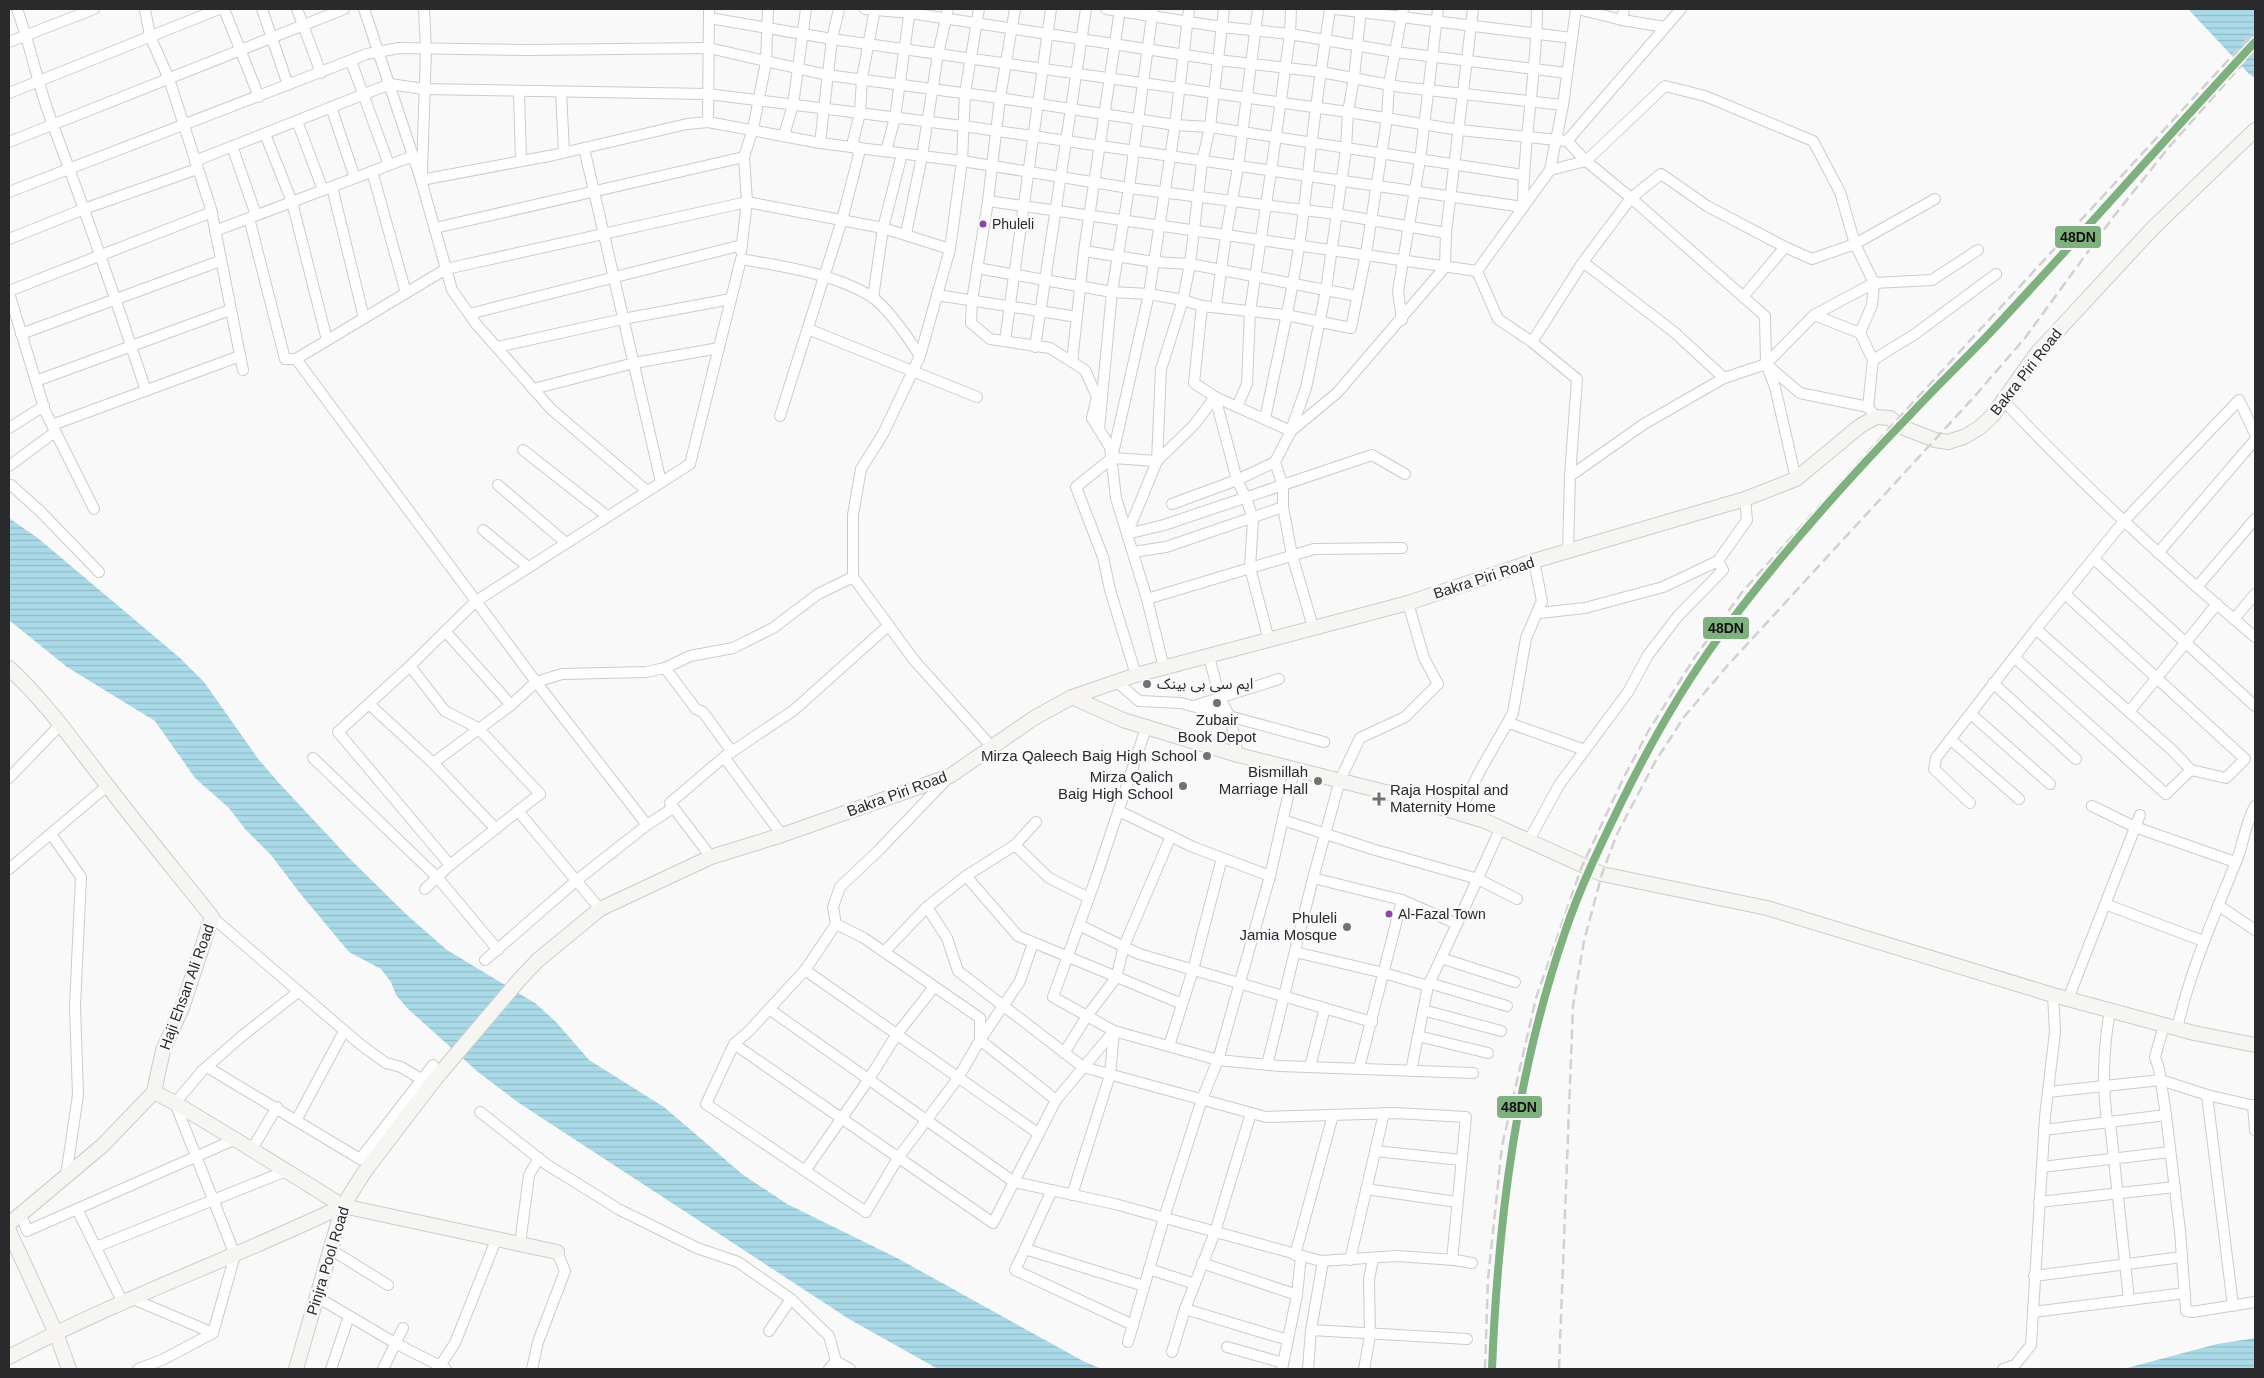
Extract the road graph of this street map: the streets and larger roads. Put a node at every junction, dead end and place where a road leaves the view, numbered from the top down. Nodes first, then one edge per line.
1 (17, 9) edge
2 (94, 9) edge
3 (145, 9) edge
4 (219, 9) edge
5 (224, 9) edge
6 (262, 9) edge
7 (297, 9) edge
8 (344, 9) edge
9 (364, 9) edge
10 (424, 9) edge
11 (768, 9) edge
12 (806, 9) edge
13 (839, 9) edge
14 (872, 9) edge
15 (979, 9) edge
16 (1015, 9) edge
17 (1051, 9) edge
18 (1086, 9) edge
19 (1106, 9) edge
20 (1189, 9) edge
21 (1224, 9) edge
22 (1258, 9) edge
23 (1291, 9) edge
24 (1330, 9) edge
25 (1336, 9) edge
26 (1438, 9) edge
27 (1473, 9) edge
28 (1537, 9) edge
29 (1577, 9) edge
30 (1624, 9) edge
31 (1681, 9) edge
32 (1120, 10) edge
33 (1360, 10) edge
34 (910, 11) edge
35 (194, 13) edge
36 (709, 13) edge
37 (1153, 13) edge
38 (1402, 13) edge
39 (946, 14) edge
40 (1622, 20) junction
41 (1437, 21) junction
42 (1188, 22) junction
43 (976, 23) junction
44 (303, 25) junction
45 (1471, 26) junction
46 (1222, 27) junction
47 (1665, 28) junction
48 (767, 29) junction
49 (1013, 29) junction
50 (1256, 31) junction
51 (1537, 33) junction
52 (801, 34) junction
53 (1048, 34) junction
54 (1290, 34) junction
55 (26, 35) junction
56 (150, 36) junction
57 (272, 37) junction
58 (1082, 38) junction
59 (1572, 38) junction
60 (832, 39) junction
61 (1326, 39) junction
62 (9, 42) edge
63 (867, 44) junction
64 (1114, 44) junction
65 (1357, 44) junction
66 (709, 48) junction
67 (904, 48) junction
68 (426, 49) junction
69 (1147, 49) junction
70 (241, 50) junction
71 (378, 52) junction
72 (1395, 52) junction
73 (938, 54) junction
74 (1184, 54) junction
75 (1434, 57) junction
76 (970, 58) junction
77 (1218, 60) junction
78 (351, 61) junction
79 (1467, 61) junction
80 (766, 62) junction
81 (1007, 64) junction
82 (1250, 64) junction
83 (1284, 68) junction
84 (797, 69) junction
85 (1042, 69) junction
86 (1534, 69) junction
87 (1321, 72) junction
88 (321, 73) junction
89 (1567, 73) junction
90 (1075, 74) junction
91 (828, 75) junction
92 (862, 78) junction
93 (1354, 78) junction
94 (169, 79) junction
95 (1108, 79) junction
96 (38, 81) junction
97 (1143, 83) junction
98 (390, 84) junction
99 (900, 84) junction
100 (1390, 84) junction
101 (288, 85) junction
102 (423, 89) junction
103 (1178, 89) junction
104 (1428, 89) junction
105 (933, 90) junction
106 (519, 92) junction
107 (561, 92) junction
108 (9, 93) edge
109 (965, 93) junction
110 (1462, 93) junction
111 (708, 94) junction
112 (1214, 94) junction
113 (363, 95) junction
114 (259, 97) junction
115 (1000, 98) junction
116 (1247, 98) junction
117 (758, 99) junction
118 (1280, 102) junction
119 (1530, 102) junction
120 (1038, 104) junction
121 (793, 105) junction
122 (1563, 105) junction
123 (331, 108) junction
124 (823, 108) junction
125 (1317, 108) junction
126 (1070, 110) junction
127 (1348, 112) junction
128 (860, 113) junction
129 (1104, 115) junction
130 (895, 118) junction
131 (1387, 118) junction
132 (1139, 119) junction
133 (297, 121) junction
134 (708, 122) junction
135 (927, 123) junction
136 (184, 124) junction
137 (1424, 124) junction
138 (52, 125) junction
139 (1175, 125) junction
140 (963, 126) junction
141 (1210, 128) junction
142 (753, 129) junction
143 (1459, 130) junction
144 (2255, 130) edge
145 (996, 132) junction
146 (1241, 133) junction
147 (265, 134) junction
148 (784, 135) junction
149 (1526, 136) junction
150 (1033, 137) junction
151 (1276, 138) junction
152 (1562, 140) junction
153 (1065, 141) junction
154 (9, 142) edge
155 (820, 143) junction
156 (1312, 144) junction
157 (232, 146) junction
158 (856, 147) junction
159 (1099, 147) junction
160 (584, 148) junction
161 (1346, 149) junction
162 (886, 151) junction
163 (1134, 151) junction
164 (564, 152) junction
165 (1380, 153) junction
166 (902, 154) junction
167 (414, 156) junction
168 (922, 156) junction
169 (744, 157) junction
170 (1169, 157) junction
171 (1420, 160) junction
172 (520, 161) junction
173 (962, 161) junction
174 (1586, 161) junction
175 (1202, 162) junction
176 (1455, 164) junction
177 (196, 165) junction
178 (388, 165) junction
179 (992, 166) junction
180 (70, 167) junction
181 (1238, 167) junction
182 (1550, 170) junction
183 (372, 171) junction
184 (1029, 172) junction
185 (1271, 172) junction
186 (1523, 175) junction
187 (1306, 176) junction
188 (1060, 177) junction
189 (355, 178) junction
190 (422, 180) junction
191 (1342, 181) junction
192 (1095, 182) junction
193 (1376, 186) junction
194 (327, 188) junction
195 (1129, 188) junction
196 (9, 192) edge
197 (594, 192) junction
198 (1165, 192) junction
199 (1414, 192) junction
200 (1198, 196) junction
201 (1451, 198) junction
202 (1631, 198) junction
203 (1935, 199) dead end
204 (1232, 200) junction
205 (988, 201) junction
206 (292, 202) junction
207 (746, 202) junction
208 (1267, 205) junction
209 (1023, 207) junction
210 (1523, 207) junction
211 (84, 209) junction
212 (1304, 210) junction
213 (1054, 211) junction
214 (212, 212) junction
215 (1336, 214) junction
216 (1089, 216) junction
217 (252, 217) junction
218 (1370, 218) junction
219 (842, 220) junction
220 (1124, 222) junction
221 (1160, 226) junction
222 (1409, 226) junction
223 (435, 228) junction
224 (882, 228) junction
225 (215, 231) junction
226 (1194, 232) junction
227 (1446, 233) junction
228 (604, 234) junction
229 (906, 234) junction
230 (1226, 235) junction
231 (1261, 239) junction
232 (9, 240) edge
233 (1298, 244) junction
234 (1855, 244) junction
235 (742, 245) junction
236 (1785, 247) junction
237 (950, 249) junction
238 (1332, 249) junction
239 (1978, 250) dead end
240 (1084, 251) junction
241 (1366, 254) junction
242 (101, 255) junction
243 (1119, 256) junction
244 (740, 259) junction
245 (220, 261) junction
246 (1404, 261) junction
247 (1154, 262) junction
248 (1583, 262) junction
249 (1190, 264) junction
250 (1445, 267) junction
251 (977, 268) junction
252 (446, 269) junction
253 (1221, 270) junction
254 (1477, 271) junction
255 (1014, 274) junction
256 (1996, 274) dead end
257 (614, 276) junction
258 (824, 278) junction
259 (1256, 278) junction
260 (1046, 280) junction
261 (1874, 282) junction
262 (1291, 283) junction
263 (1080, 286) junction
264 (1326, 290) junction
265 (9, 292) edge
266 (1112, 292) junction
267 (406, 293) junction
268 (1149, 294) junction
269 (938, 295) junction
270 (1358, 296) junction
271 (1743, 296) junction
272 (873, 298) junction
273 (116, 299) junction
274 (731, 299) junction
275 (1183, 300) junction
276 (972, 301) junction
277 (1202, 306) junction
278 (1011, 307) junction
279 (1216, 307) junction
280 (230, 310) junction
281 (1250, 310) junction
282 (1041, 311) junction
283 (469, 314) junction
284 (1286, 315) junction
285 (1814, 315) junction
286 (1076, 316) junction
287 (364, 318) junction
288 (623, 318) junction
289 (1402, 320) junction
290 (1320, 323) junction
291 (808, 330) junction
292 (1860, 333) junction
293 (21, 334) junction
294 (326, 340) junction
295 (1005, 341) junction
296 (1532, 342) junction
297 (131, 346) junction
298 (1035, 346) junction
299 (497, 347) junction
300 (719, 348) junction
301 (240, 356) junction
302 (920, 356) junction
303 (296, 359) junction
304 (1873, 360) junction
305 (1072, 362) junction
306 (634, 363) junction
307 (1766, 364) junction
308 (243, 370) dead end
309 (913, 371) junction
310 (1724, 378) junction
311 (36, 381) junction
312 (533, 389) junction
313 (146, 391) junction
314 (1215, 396) junction
315 (978, 398) dead end
316 (2004, 401) junction
317 (44, 406) junction
318 (1237, 407) junction
319 (1872, 412) junction
320 (780, 416) dead end
321 (1265, 419) junction
322 (9, 428) edge
323 (54, 428) junction
324 (1099, 429) junction
325 (1291, 431) junction
326 (2255, 434) edge
327 (2255, 440) edge
328 (524, 450) dead end
329 (1112, 458) junction
330 (1157, 461) junction
331 (1275, 462) junction
332 (9, 466) edge
333 (1405, 474) dead end
334 (1570, 476) junction
335 (1796, 479) junction
336 (1237, 480) junction
337 (10, 482) edge
338 (661, 482) junction
339 (498, 485) dead end
340 (1283, 486) junction
341 (647, 491) junction
342 (9, 496) edge
343 (1246, 498) junction
344 (1744, 499) junction
345 (1172, 504) dead end
346 (1283, 507) junction
347 (94, 508) dead end
348 (607, 516) junction
349 (1253, 519) junction
350 (2255, 519) edge
351 (2124, 521) junction
352 (484, 530) dead end
353 (1127, 534) junction
354 (566, 542) junction
355 (1402, 548) dead end
356 (1568, 551) junction
357 (1133, 552) junction
358 (2158, 553) junction
359 (1292, 556) junction
360 (2094, 559) junction
361 (1718, 561) junction
362 (1534, 562) junction
363 (528, 567) junction
364 (1250, 568) junction
365 (99, 572) dead end
366 (854, 577) junction
367 (2197, 587) junction
368 (2065, 594) junction
369 (2255, 594) edge
370 (1146, 599) junction
371 (476, 601) junction
372 (1408, 603) junction
373 (2217, 604) junction
374 (1538, 613) junction
375 (2234, 619) junction
376 (889, 625) junction
377 (1313, 627) junction
378 (2036, 629) junction
379 (445, 631) junction
380 (2255, 637) edge
381 (1268, 640) junction
382 (2186, 642) junction
383 (1209, 657) junction
384 (2014, 657) junction
385 (410, 666) junction
386 (9, 668) edge
387 (665, 668) junction
388 (1164, 668) junction
389 (1136, 675) junction
390 (2157, 677) junction
391 (1279, 678) dead end
392 (536, 682) junction
393 (1117, 682) junction
394 (1993, 683) junction
395 (1072, 697) junction
396 (1220, 698) junction
397 (369, 704) junction
398 (511, 705) junction
399 (2255, 706) edge
400 (1193, 707) junction
401 (2129, 712) junction
402 (1971, 714) junction
403 (1230, 717) junction
404 (1509, 722) junction
405 (61, 724) junction
406 (478, 728) junction
407 (1146, 728) junction
408 (1950, 739) junction
409 (1324, 742) dead end
410 (991, 746) junction
411 (1585, 750) junction
412 (728, 754) junction
413 (1238, 755) junction
414 (313, 758) dead end
415 (2076, 759) dead end
416 (433, 764) junction
417 (1294, 770) junction
418 (2191, 770) junction
419 (950, 776) junction
420 (9, 778) edge
421 (1340, 780) junction
422 (2050, 784) dead end
423 (107, 786) junction
424 (2018, 799) dead end
425 (1970, 803) dead end
426 (2092, 806) dead end
427 (2255, 806) edge
428 (673, 808) junction
429 (1118, 810) junction
430 (518, 811) junction
431 (1459, 813) junction
432 (2140, 815) dead end
433 (1283, 820) junction
434 (2252, 820) edge
435 (1036, 822) dead end
436 (647, 825) junction
437 (1501, 827) junction
438 (2135, 827) junction
439 (496, 829) junction
440 (51, 834) junction
441 (1326, 834) junction
442 (782, 835) junction
443 (1171, 836) junction
444 (1529, 840) junction
445 (1015, 845) junction
446 (711, 857) junction
447 (1222, 858) junction
448 (2235, 862) junction
449 (450, 865) junction
450 (9, 869) edge
451 (966, 876) junction
452 (1270, 876) junction
453 (437, 878) junction
454 (1313, 878) junction
455 (1478, 878) junction
456 (577, 880) junction
457 (425, 889) dead end
458 (1089, 898) junction
459 (1518, 899) dead end
460 (1402, 900) junction
461 (2105, 904) junction
462 (2218, 905) junction
463 (926, 907) junction
464 (600, 909) junction
465 (212, 917) junction
466 (836, 924) junction
467 (1457, 924) junction
468 (1079, 925) junction
469 (2255, 930) edge
470 (2203, 941) junction
471 (1033, 943) junction
472 (1124, 946) junction
473 (498, 950) junction
474 (884, 952) junction
475 (1295, 952) junction
476 (1067, 958) junction
477 (1441, 958) junction
478 (485, 960) dead end
479 (805, 970) junction
480 (1193, 970) junction
481 (1384, 973) junction
482 (1116, 978) junction
483 (1516, 982) dead end
484 (1239, 983) junction
485 (1428, 985) junction
486 (934, 986) junction
487 (298, 992) junction
488 (2053, 995) junction
489 (1284, 996) junction
490 (2068, 999) junction
491 (1182, 1004) junction
492 (1507, 1006) dead end
493 (1004, 1007) junction
494 (1325, 1008) junction
495 (769, 1009) junction
496 (1423, 1010) junction
497 (2110, 1010) junction
498 (1087, 1016) junction
499 (1372, 1022) junction
500 (2170, 1027) junction
501 (344, 1031) junction
502 (1114, 1031) junction
503 (1501, 1031) dead end
504 (897, 1034) junction
505 (1418, 1036) junction
506 (980, 1040) junction
507 (734, 1044) junction
508 (2255, 1045) edge
509 (1168, 1046) junction
510 (1064, 1053) junction
511 (1488, 1053) dead end
512 (1218, 1060) junction
513 (450, 1062) joint
514 (433, 1065) dead end
515 (1267, 1065) junction
516 (207, 1067) junction
517 (1083, 1067) junction
518 (1310, 1067) junction
519 (1359, 1068) junction
520 (1410, 1071) junction
521 (1473, 1073) dead end
522 (1110, 1075) junction
523 (958, 1078) junction
524 (421, 1079) junction
525 (869, 1079) junction
526 (2161, 1080) junction
527 (2103, 1087) junction
528 (154, 1092) junction
529 (2048, 1092) junction
530 (2207, 1095) junction
531 (1202, 1099) junction
532 (1056, 1100) junction
533 (175, 1103) junction
534 (2254, 1106) edge
535 (277, 1108) junction
536 (480, 1112) dead end
537 (1251, 1113) junction
538 (1384, 1113) junction
539 (1333, 1115) junction
540 (2166, 1115) junction
541 (297, 1119) junction
542 (841, 1119) junction
543 (926, 1120) junction
544 (2108, 1122) junction
545 (2044, 1130) junction
546 (2255, 1130) edge
547 (1038, 1134) junction
548 (236, 1140) junction
549 (252, 1149) junction
550 (1375, 1151) junction
551 (2170, 1152) junction
552 (197, 1158) junction
553 (539, 1158) junction
554 (898, 1158) junction
555 (2114, 1158) junction
556 (1462, 1160) junction
557 (2042, 1167) junction
558 (286, 1171) junction
559 (806, 1171) junction
560 (66, 1176) junction
561 (1014, 1182) junction
562 (2175, 1187) junction
563 (1366, 1189) junction
564 (1052, 1190) junction
565 (1072, 1194) junction
566 (2118, 1194) junction
567 (214, 1200) junction
568 (1457, 1202) junction
569 (2040, 1202) junction
570 (342, 1206) junction
571 (77, 1209) junction
572 (21, 1214) junction
573 (1164, 1218) junction
574 (9, 1224) edge
575 (9, 1231) edge
576 (1215, 1232) junction
577 (496, 1240) junction
578 (520, 1244) junction
579 (96, 1247) junction
580 (330, 1249) junction
581 (1025, 1249) junction
582 (557, 1252) joint
583 (235, 1255) junction
584 (1298, 1256) junction
585 (2182, 1257) junction
586 (1373, 1258) junction
587 (1350, 1260) junction
588 (1452, 1260) junction
589 (1323, 1261) junction
590 (1202, 1263) junction
591 (1472, 1263) dead end
592 (2125, 1264) junction
593 (1149, 1269) junction
594 (2034, 1276) junction
595 (1195, 1284) junction
596 (388, 1285) dead end
597 (1144, 1286) junction
598 (2185, 1293) junction
599 (1297, 1295) junction
600 (317, 1297) junction
601 (790, 1299) junction
602 (2128, 1300) junction
603 (128, 1301) junction
604 (2255, 1302) edge
605 (2233, 1306) junction
606 (1185, 1309) junction
607 (2033, 1312) junction
608 (349, 1316) junction
609 (1133, 1325) junction
610 (403, 1328) dead end
611 (1311, 1330) junction
612 (769, 1331) dead end
613 (56, 1333) junction
614 (212, 1333) junction
615 (1370, 1333) junction
616 (1467, 1338) dead end
617 (1288, 1340) junction
618 (1128, 1342) dead end
619 (395, 1343) junction
620 (1227, 1347) dead end
621 (1172, 1352) dead end
622 (9, 1357) edge
623 (832, 1365) edge
624 (1282, 1366) edge
625 (441, 1368) edge
626 (68, 1369) edge
627 (138, 1369) edge
628 (296, 1369) edge
629 (331, 1369) edge
630 (383, 1369) edge
631 (532, 1369) edge
632 (850, 1369) edge
633 (1308, 1369) edge
634 (1364, 1369) edge
635 (2003, 1369) edge

1 - 55 street
2 - 55 street
3 - 56 street
4 - 35 street
5 - 70 street
6 - 57 street
7 - 44 street
8 - 44 street
9 - 71 street
10 - 68 street
11 - 48 street
12 - 52 street
13 - 60 street
14 - 34 street
14 - 63 street
15 - 43 street
16 - 49 street
17 - 53 street
18 - 58 street
19 - 32 street
20 - 42 street
21 - 46 street
22 - 50 street
23 - 54 street
24 - 61 street
25 - 33 street
26 - 41 street
27 - 45 street
28 - 51 street
29 - 40 street
29 - 59 street
30 - 40 street
31 - 47 street
32 - 37 street
32 - 64 street
33 - 38 street
33 - 65 street
34 - 39 street
34 - 67 street
35 - 56 street
36 - 48 street
36 - 66 street
37 - 42 street
37 - 69 street
38 - 41 street
38 - 72 street
39 - 43 street
39 - 73 street
40 - 47 street
41 - 45 street
41 - 75 street
42 - 46 street
42 - 74 street
43 - 49 street
43 - 76 street
44 - 57 street
44 - 88 street
45 - 51 street
45 - 79 street
46 - 50 street
46 - 77 street
47 - 152 street
48 - 52 street
48 - 80 street
49 - 53 street
49 - 81 street
50 - 54 street
50 - 82 street
51 - 59 street
51 - 86 street
52 - 60 street
52 - 84 street
53 - 58 street
53 - 85 street
54 - 61 street
54 - 83 street
55 - 62 street
55 - 96 street
56 - 94 street
56 - 96 street
57 - 70 street
57 - 101 street
58 - 64 street
58 - 90 street
59 - 89 street
60 - 63 street
60 - 91 street
61 - 65 street
61 - 87 street
63 - 67 street
63 - 92 street
64 - 69 street
64 - 95 street
65 - 72 street
65 - 93 street
66 - 68 street
66 - 80 street
66 - 111 street
67 - 73 street
67 - 99 street
68 - 71 street
68 - 102 street
69 - 74 street
69 - 97 street
70 - 94 street
70 - 114 street
71 - 78 street
71 - 98 street
72 - 75 street
72 - 100 street
73 - 76 street
73 - 105 street
74 - 77 street
74 - 103 street
75 - 79 street
75 - 104 street
76 - 81 street
76 - 109 street
77 - 82 street
77 - 112 street
78 - 88 street
78 - 113 street
79 - 86 street
79 - 110 street
80 - 84 street
80 - 117 street
81 - 85 street
81 - 115 street
82 - 83 street
82 - 116 street
83 - 87 street
83 - 118 street
84 - 91 street
84 - 121 street
85 - 90 street
85 - 120 street
86 - 89 street
86 - 119 street
87 - 93 street
87 - 125 street
88 - 101 street
89 - 122 street
90 - 95 street
90 - 126 street
91 - 92 street
91 - 124 street
92 - 99 street
92 - 128 street
93 - 100 street
93 - 127 street
94 - 136 street
94 - 138 street
95 - 97 street
95 - 129 street
96 - 108 street
96 - 138 street
97 - 103 street
97 - 132 street
98 - 102 street
98 - 113 street
98 - 167 street
99 - 105 street
99 - 130 street
100 - 104 street
100 - 131 street
101 - 114 street
102 - 106 street
102 - 190 street
103 - 112 street
103 - 139 street
104 - 110 street
104 - 137 street
105 - 109 street
105 - 135 street
106 - 107 street
106 - 172 street
107 - 111 street
107 - 164 street
109 - 115 street
109 - 140 street
110 - 119 street
110 - 143 street
111 - 117 street
111 - 134 street
112 - 116 street
112 - 141 street
113 - 123 street
113 - 178 street
114 - 136 street
115 - 120 street
115 - 145 street
116 - 118 street
116 - 146 street
117 - 121 street
117 - 142 street
118 - 125 street
118 - 151 street
119 - 122 street
119 - 149 street
120 - 126 street
120 - 150 street
121 - 124 street
121 - 148 street
122 - 152 street
123 - 133 street
123 - 189 street
124 - 128 street
124 - 155 street
125 - 127 street
125 - 156 street
126 - 129 street
126 - 153 street
127 - 131 street
127 - 161 street
128 - 130 street
128 - 158 street
129 - 132 street
129 - 159 street
130 - 135 street
130 - 162 street
131 - 137 street
131 - 165 street
132 - 139 street
132 - 163 street
133 - 147 street
133 - 194 street
134 - 142 street
134 - 160 street
135 - 140 street
135 - 168 street
136 - 177 street
136 - 180 street
137 - 143 street
137 - 171 street
138 - 154 street
138 - 180 street
139 - 141 street
139 - 170 street
140 - 145 street
140 - 173 street
141 - 146 street
141 - 175 street
142 - 148 street
142 - 169 street
143 - 149 street
143 - 176 street
144 - 316 street, Bakra Piri Road
145 - 150 street
145 - 179 street
146 - 151 street
146 - 181 street
147 - 157 street
147 - 206 street
148 - 155 street
149 - 152 street
149 - 186 street
150 - 153 street
150 - 184 street
151 - 156 street
151 - 185 street
152 - 174 street
152 - 182 street
153 - 159 street
153 - 188 street
155 - 158 street
156 - 161 street
156 - 187 street
157 - 177 street
157 - 217 street
158 - 162 street
158 - 219 street
159 - 163 street
159 - 192 street
160 - 164 street
160 - 197 street
161 - 165 street
161 - 191 street
162 - 166 street
163 - 170 street
163 - 195 street
164 - 172 street
165 - 171 street
165 - 193 street
166 - 168 street
166 - 224 street
167 - 178 street
167 - 190 street
168 - 173 street
168 - 229 street
169 - 197 street
169 - 207 street
170 - 175 street
170 - 198 street
171 - 176 street
171 - 199 street
172 - 190 street
173 - 179 street
173 - 237 street
174 - 182 street
174 - 202 street
174 - 234 street
175 - 181 street
175 - 200 street
176 - 186 street
176 - 201 street
177 - 211 street
177 - 214 street
178 - 183 street
179 - 184 street
179 - 205 street
180 - 196 street
180 - 211 street
181 - 185 street
181 - 204 street
182 - 210 street
183 - 189 street
183 - 267 street
184 - 188 street
184 - 209 street
185 - 187 street
185 - 208 street
186 - 210 street
187 - 191 street
187 - 212 street
188 - 192 street
188 - 213 street
189 - 194 street
190 - 223 street
191 - 193 street
191 - 215 street
192 - 195 street
192 - 216 street
193 - 199 street
193 - 218 street
194 - 206 street
194 - 287 street
195 - 198 street
195 - 220 street
197 - 223 street
197 - 228 street
198 - 200 street
198 - 221 street
199 - 201 street
199 - 222 street
200 - 204 street
200 - 226 street
201 - 210 street
201 - 227 street
202 - 236 street
202 - 248 street
202 - 271 street
203 - 234 street
204 - 208 street
204 - 230 street
205 - 209 street
205 - 251 street
206 - 217 street
206 - 294 street
207 - 219 street
207 - 228 street
207 - 235 street
208 - 212 street
208 - 231 street
209 - 213 street
209 - 255 street
210 - 254 street
211 - 232 street
211 - 242 street
212 - 215 street
212 - 233 street
213 - 216 street
213 - 260 street
214 - 225 street
214 - 242 street
215 - 218 street
215 - 238 street
216 - 220 street
216 - 240 street
217 - 225 street
217 - 303 street
218 - 222 street
218 - 241 street
219 - 224 street
219 - 258 street
220 - 221 street
220 - 243 street
221 - 226 street
221 - 247 street
222 - 227 street
222 - 246 street
223 - 252 street
224 - 229 street
224 - 272 street
225 - 245 street
226 - 230 street
226 - 249 street
227 - 250 street
228 - 252 street
228 - 257 street
229 - 237 street
230 - 231 street
230 - 253 street
231 - 233 street
231 - 259 street
233 - 238 street
233 - 262 street
234 - 236 street
234 - 261 street
235 - 244 street
235 - 257 street
236 - 271 street
237 - 269 street
238 - 241 street
238 - 264 street
239 - 261 street
240 - 243 street
240 - 263 street
241 - 246 street
241 - 270 street
242 - 265 street
242 - 273 street
243 - 247 street
243 - 266 street
244 - 258 street
244 - 274 street
245 - 273 street
245 - 280 street
246 - 250 street
246 - 289 street
247 - 249 street
247 - 268 street
248 - 296 street
248 - 310 street
249 - 253 street
249 - 275 street
250 - 254 street
250 - 289 street
251 - 255 street
251 - 276 street
252 - 267 street
252 - 283 street
253 - 259 street
253 - 279 street
254 - 296 street
255 - 260 street
255 - 278 street
256 - 304 street
257 - 283 street
257 - 288 street
258 - 272 street
258 - 291 street
259 - 262 street
259 - 281 street
260 - 263 street
260 - 282 street
261 - 285 street
261 - 292 street
262 - 264 street
262 - 284 street
263 - 266 street
263 - 286 street
264 - 270 street
264 - 290 street
265 - 293 street
266 - 268 street
266 - 324 street
267 - 287 street
268 - 275 street
268 - 329 street
269 - 276 street
269 - 302 street
270 - 290 street
271 - 307 street
272 - 302 street
273 - 293 street
273 - 297 street
274 - 288 street
274 - 300 street
275 - 277 street
275 - 330 street
276 - 278 street
276 - 295 street
277 - 279 street
277 - 314 street
278 - 282 street
278 - 295 street
279 - 281 street
280 - 297 street
280 - 301 street
281 - 284 street
281 - 318 street
282 - 286 street
282 - 298 street
283 - 299 street
284 - 290 street
284 - 321 street
285 - 292 street
285 - 307 street
286 - 305 street
287 - 294 street
288 - 299 street
288 - 306 street
289 - 325 street
290 - 325 street
291 - 309 street
291 - 320 street
292 - 304 street
293 - 311 street
294 - 303 street
295 - 298 street
296 - 334 street
297 - 311 street
297 - 313 street
298 - 305 street
299 - 312 street
300 - 306 street
300 - 338 street
301 - 308 street
301 - 313 street
302 - 309 street
303 - 371 street
304 - 319 street
305 - 324 street
306 - 312 street
306 - 338 street
307 - 310 street
307 - 319 street
307 - 335 street
309 - 315 street
309 - 366 street
310 - 334 street
311 - 317 street
312 - 341 street
313 - 323 street
314 - 318 street
314 - 330 street
314 - 336 street
316 - 319 street, Bakra Piri Road
316 - 351 street
317 - 322 street
317 - 323 street
318 - 321 street
319 - 335 street, Bakra Piri Road
321 - 325 street
323 - 332 street
323 - 347 street
324 - 329 street
325 - 331 street
326 - 351 street
327 - 358 street
328 - 348 street
329 - 330 street
329 - 353 street
329 - 389 street
330 - 353 street
331 - 336 street
331 - 340 street
333 - 340 street
334 - 356 street
335 - 344 street, Bakra Piri Road
336 - 343 street
336 - 345 street
337 - 342 street
337 - 365 street
338 - 341 street
339 - 354 street
340 - 343 street
340 - 346 street
341 - 348 street
343 - 349 street
343 - 353 street
344 - 356 street, Bakra Piri Road
344 - 361 street
346 - 349 street
346 - 359 street
348 - 354 street
349 - 357 street
349 - 364 street
350 - 367 street
351 - 358 street
351 - 360 street
352 - 363 street
353 - 357 street
354 - 363 street
355 - 359 street
356 - 362 street, Bakra Piri Road
357 - 370 street
358 - 367 street
359 - 364 street
359 - 377 street
360 - 368 street
360 - 382 street
361 - 374 street
361 - 411 street
362 - 372 street, Bakra Piri Road
362 - 374 street
363 - 371 street
364 - 370 street
364 - 381 street
366 - 376 street
366 - 387 street
367 - 373 street
368 - 378 street
368 - 390 street
369 - 375 street
370 - 388 street
371 - 379 street
371 - 392 street
372 - 377 street, Bakra Piri Road
372 - 421 street
373 - 375 street
373 - 382 street
374 - 404 street
375 - 380 street
376 - 410 street
376 - 412 street
377 - 381 street, Bakra Piri Road
378 - 384 street
378 - 401 street
379 - 385 street
379 - 398 street
381 - 383 street, Bakra Piri Road
382 - 390 street
382 - 399 street
383 - 388 street, Bakra Piri Road
383 - 396 street
384 - 394 street
384 - 418 street
385 - 397 street
385 - 406 street
386 - 405 street, Haji Ehsan Ali Road
387 - 392 street
387 - 412 street
388 - 389 street, Bakra Piri Road
389 - 393 street, Bakra Piri Road
390 - 401 street
390 - 418 street
391 - 396 street
392 - 398 street
392 - 436 street
393 - 395 street, Bakra Piri Road
393 - 400 street
394 - 402 street
394 - 415 street
395 - 407 street
395 - 410 street, Bakra Piri Road
396 - 400 street
396 - 403 street
397 - 416 street
397 - 449 street
398 - 406 street
400 - 403 street
401 - 418 street
402 - 408 street
402 - 422 street
403 - 409 street
403 - 413 street
404 - 411 street
404 - 431 street
405 - 420 street
405 - 423 street, Haji Ehsan Ali Road
406 - 416 street
406 - 430 street
407 - 413 street
407 - 429 street
408 - 424 street
408 - 425 street
410 - 419 street, Bakra Piri Road
411 - 444 street
412 - 428 street
412 - 442 street
413 - 417 street
414 - 453 street
416 - 439 street
417 - 421 street
417 - 433 street
419 - 442 street, Bakra Piri Road
419 - 466 street
421 - 431 street
421 - 441 street
423 - 440 street
423 - 465 street, Haji Ehsan Ali Road
426 - 438 street
427 - 434 street
428 - 436 street
428 - 446 street
429 - 443 street
429 - 458 street
430 - 439 street
430 - 456 street
431 - 437 street
432 - 438 street
433 - 441 street
433 - 452 street
434 - 448 street
435 - 445 street
436 - 456 street
437 - 444 street
437 - 455 street
438 - 448 street
438 - 461 street
439 - 449 street
440 - 450 street
440 - 560 street
441 - 454 street
441 - 455 street
442 - 446 street, Bakra Piri Road
443 - 447 street
443 - 472 street
444 - 488 street
445 - 451 street
445 - 458 street
446 - 464 street, Bakra Piri Road
447 - 452 street
447 - 480 street
448 - 462 street
449 - 453 street
451 - 463 street
451 - 471 street
452 - 484 street
453 - 457 street
453 - 473 street
454 - 460 street
454 - 475 street
455 - 459 street
455 - 467 street
456 - 464 street
456 - 473 street
458 - 468 street
460 - 467 street
460 - 481 street
461 - 470 street
461 - 490 street
462 - 469 street
462 - 470 street
463 - 474 street
463 - 493 street
464 - 513 street, Bakra Piri Road
465 - 487 street
465 - 528 street, Haji Ehsan Ali Road
466 - 474 street
466 - 479 street
467 - 477 street
468 - 472 street
468 - 476 street
470 - 500 street
471 - 476 street
471 - 493 street
472 - 480 street
472 - 482 street
473 - 478 street
474 - 486 street
475 - 481 street
475 - 489 street
476 - 482 street
476 - 498 street
477 - 483 street
477 - 485 street
479 - 495 street
479 - 504 street
480 - 484 street
480 - 491 street
481 - 485 street
481 - 499 street
482 - 491 street
482 - 498 street
484 - 489 street
484 - 512 street
485 - 492 street
485 - 496 street
486 - 504 street
486 - 506 street
487 - 501 street
487 - 516 street
488 - 490 street
488 - 529 street
489 - 494 street
489 - 515 street
490 - 497 street
491 - 509 street
493 - 506 street
493 - 510 street
494 - 499 street
494 - 518 street
495 - 507 street
495 - 525 street
496 - 503 street
496 - 505 street
497 - 500 street
497 - 527 street
498 - 502 street
498 - 510 street
499 - 519 street
500 - 508 street
500 - 526 street
501 - 524 street
501 - 541 street
502 - 509 street
502 - 517 street
502 - 522 street
504 - 523 street
504 - 525 street
505 - 511 street
505 - 520 street
506 - 523 street
506 - 532 street
507 - 542 street
507 - 559 street
509 - 512 street
510 - 517 street
512 - 515 street
512 - 531 street
513 - 570 street, Pinjra Pool Road
514 - 524 street
515 - 518 street
516 - 533 street
516 - 535 street
517 - 522 street
517 - 532 street
518 - 519 street
519 - 520 street
520 - 521 street
522 - 531 street
522 - 565 street
523 - 543 street
523 - 547 street
524 - 541 street
525 - 542 street
525 - 543 street
526 - 527 street
526 - 530 street
526 - 540 street
527 - 529 street
527 - 544 street
528 - 533 street
528 - 560 street
529 - 545 street
530 - 534 street
530 - 605 street
531 - 537 street
531 - 573 street
532 - 547 street
533 - 548 street
533 - 552 street
534 - 546 street
535 - 541 street
535 - 549 street
536 - 553 street
537 - 539 street
537 - 576 street
538 - 539 street
538 - 550 street
538 - 556 street
539 - 584 street
540 - 544 street
540 - 551 street
542 - 554 street
542 - 559 street
543 - 554 street
543 - 561 street
544 - 545 street
544 - 555 street
545 - 557 street
547 - 561 street
548 - 549 street
548 - 552 street
549 - 558 street
550 - 556 street
550 - 563 street
551 - 555 street
551 - 562 street
552 - 567 street
552 - 571 street
553 - 578 street
553 - 601 street
554 - 559 street
554 - 561 street
555 - 557 street
555 - 566 street
556 - 568 street
557 - 569 street
558 - 567 street
558 - 570 street
560 - 572 street
561 - 564 street
562 - 566 street
562 - 585 street
563 - 568 street
563 - 587 street
564 - 565 street
564 - 581 street
565 - 573 street
566 - 569 street
566 - 592 street
567 - 579 street
567 - 583 street
568 - 588 street
569 - 594 street
570 - 577 street
570 - 580 street, Pinjra Pool Road
570 - 583 street
571 - 572 street
571 - 579 street
572 - 574 street
573 - 576 street
573 - 593 street
575 - 613 street
576 - 584 street
576 - 590 street
577 - 578 street
577 - 625 street
578 - 582 street
579 - 603 street
580 - 596 street
580 - 600 street, Pinjra Pool Road
581 - 597 street
581 - 609 street
582 - 631 street
583 - 603 street
583 - 614 street
584 - 589 street
584 - 599 street
585 - 592 street
585 - 598 street
586 - 587 street
586 - 588 street
586 - 615 street
587 - 589 street
588 - 591 street
589 - 611 street
590 - 595 street
590 - 599 street
592 - 594 street
592 - 602 street
593 - 595 street
593 - 597 street
594 - 607 street
595 - 606 street
597 - 609 street
598 - 602 street
598 - 605 street
599 - 617 street
600 - 608 street
600 - 628 street, Pinjra Pool Road
601 - 612 street
601 - 623 street
602 - 607 street
603 - 613 street
603 - 614 street
604 - 605 street
606 - 617 street
606 - 621 street
607 - 635 street
608 - 619 street
608 - 629 street
609 - 618 street
610 - 619 street
611 - 615 street
611 - 633 street
613 - 622 street
613 - 626 street
614 - 627 street
615 - 616 street
615 - 634 street
617 - 624 street
619 - 625 street
619 - 630 street
620 - 624 street
623 - 632 street

